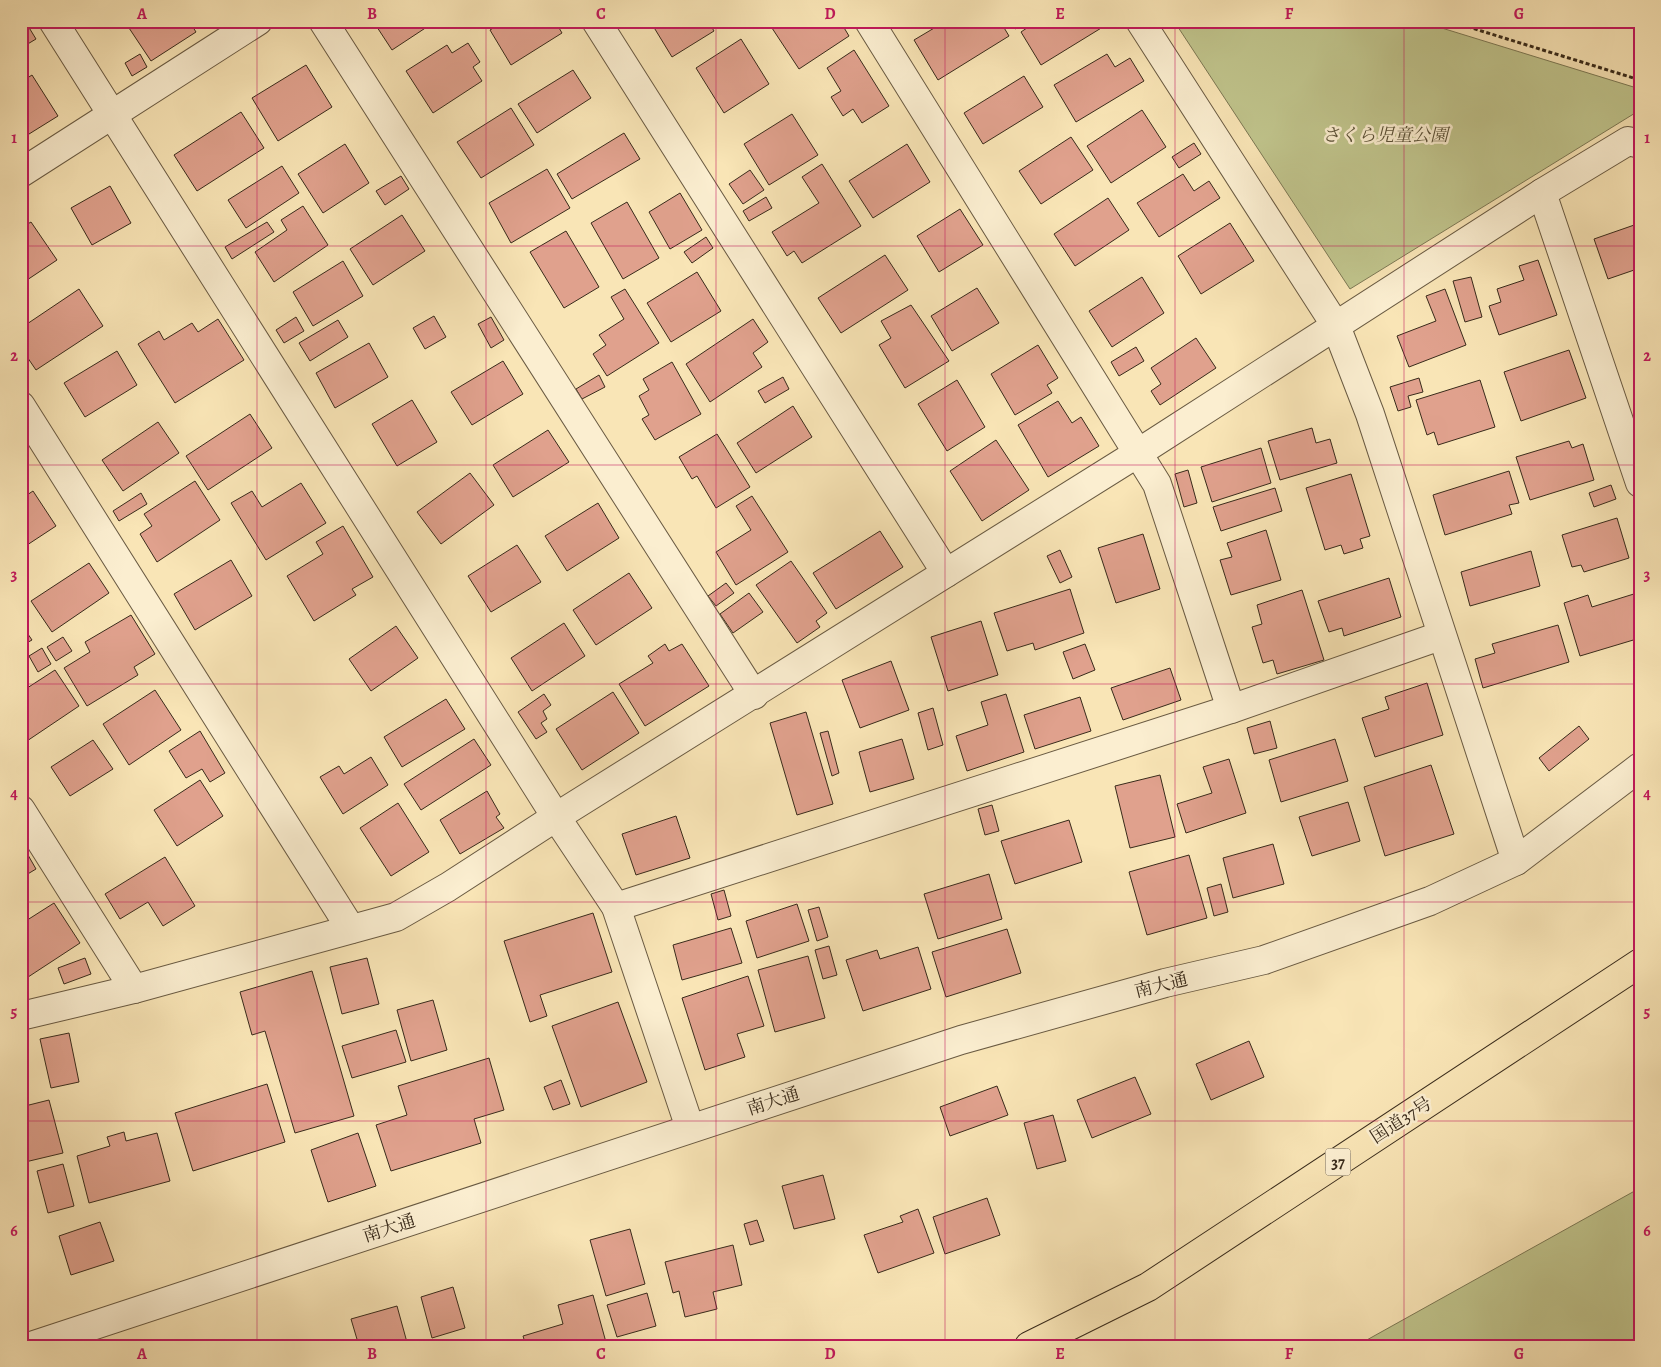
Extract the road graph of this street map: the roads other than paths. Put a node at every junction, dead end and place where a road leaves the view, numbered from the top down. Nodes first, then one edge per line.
1 (53, 21) edge
2 (258, 21) edge
3 (323, 21) edge
4 (596, 21) edge
5 (869, 21) edge
6 (1140, 21) edge
7 (113, 115) junction
8 (1640, 144) edge
9 (21, 173) edge
10 (1542, 193) junction
11 (1336, 326) junction
12 (21, 406) edge
13 (1138, 453) junction
14 (1640, 484) edge
15 (946, 573) junction
16 (1440, 636) junction
17 (754, 695) junction
18 (1231, 709) junction
19 (1640, 767) edge
20 (21, 810) edge
21 (556, 818) junction
22 (1516, 862) junction
23 (616, 907) junction
24 (351, 929) junction
25 (1640, 963) edge
26 (134, 989) junction
27 (21, 1016) edge
28 (690, 1128) junction
29 (31, 1346) edge
30 (1029, 1346) edge

1 - 7 street
2 - 7 street
3 - 17 street
4 - 15 street
5 - 13 street
6 - 11 street
7 - 9 street
7 - 21 street
8 - 10 street
10 - 11 street
10 - 14 street
11 - 13 street
11 - 16 street
12 - 24 street
13 - 15 street
13 - 18 street
15 - 17 street
16 - 18 street
16 - 22 street
17 - 21 street
18 - 23 street
19 - 22 street, 南大通
20 - 26 street
21 - 23 street
21 - 24 street
22 - 28 street, 南大通
23 - 28 street
24 - 26 street
25 - 30 highway, 国道37号 / 37
26 - 27 street
28 - 29 street, 南大通

